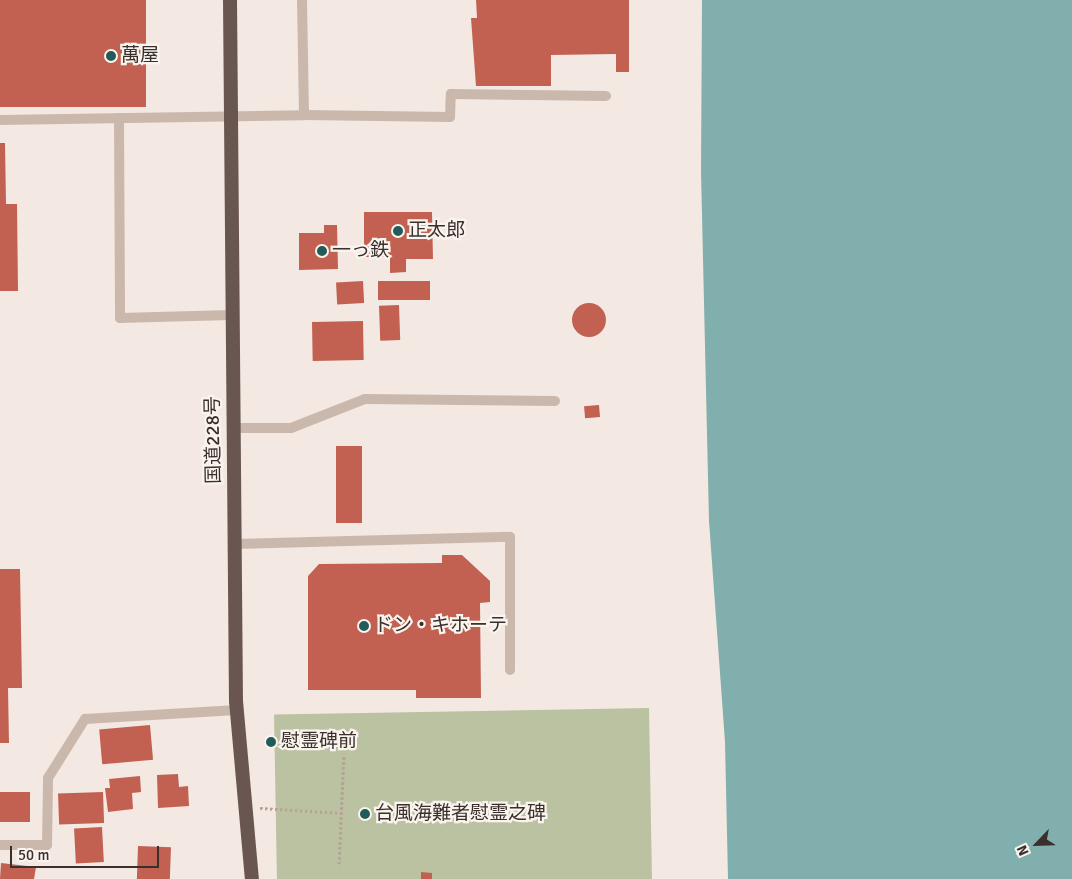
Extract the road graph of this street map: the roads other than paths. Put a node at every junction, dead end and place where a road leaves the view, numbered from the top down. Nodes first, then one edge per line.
1 (230, 0) edge
2 (302, 0) edge
3 (606, 96) dead end
4 (304, 115) junction
5 (228, 116) junction
6 (120, 118) junction
7 (0, 120) edge
8 (231, 315) junction
9 (555, 401) dead end
10 (233, 428) junction
11 (234, 544) junction
12 (510, 670) dead end
13 (237, 710) junction
14 (0, 845) edge
15 (252, 879) edge

1 - 5 highway, 国道228号
2 - 4 lane
3 - 4 lane
4 - 5 lane
5 - 6 lane
5 - 8 highway, 国道228号
6 - 7 lane
6 - 8 lane
8 - 10 highway, 国道228号
9 - 10 lane
10 - 11 highway, 国道228号
11 - 12 lane
11 - 13 highway, 国道228号
13 - 14 lane
13 - 15 highway, 国道228号

